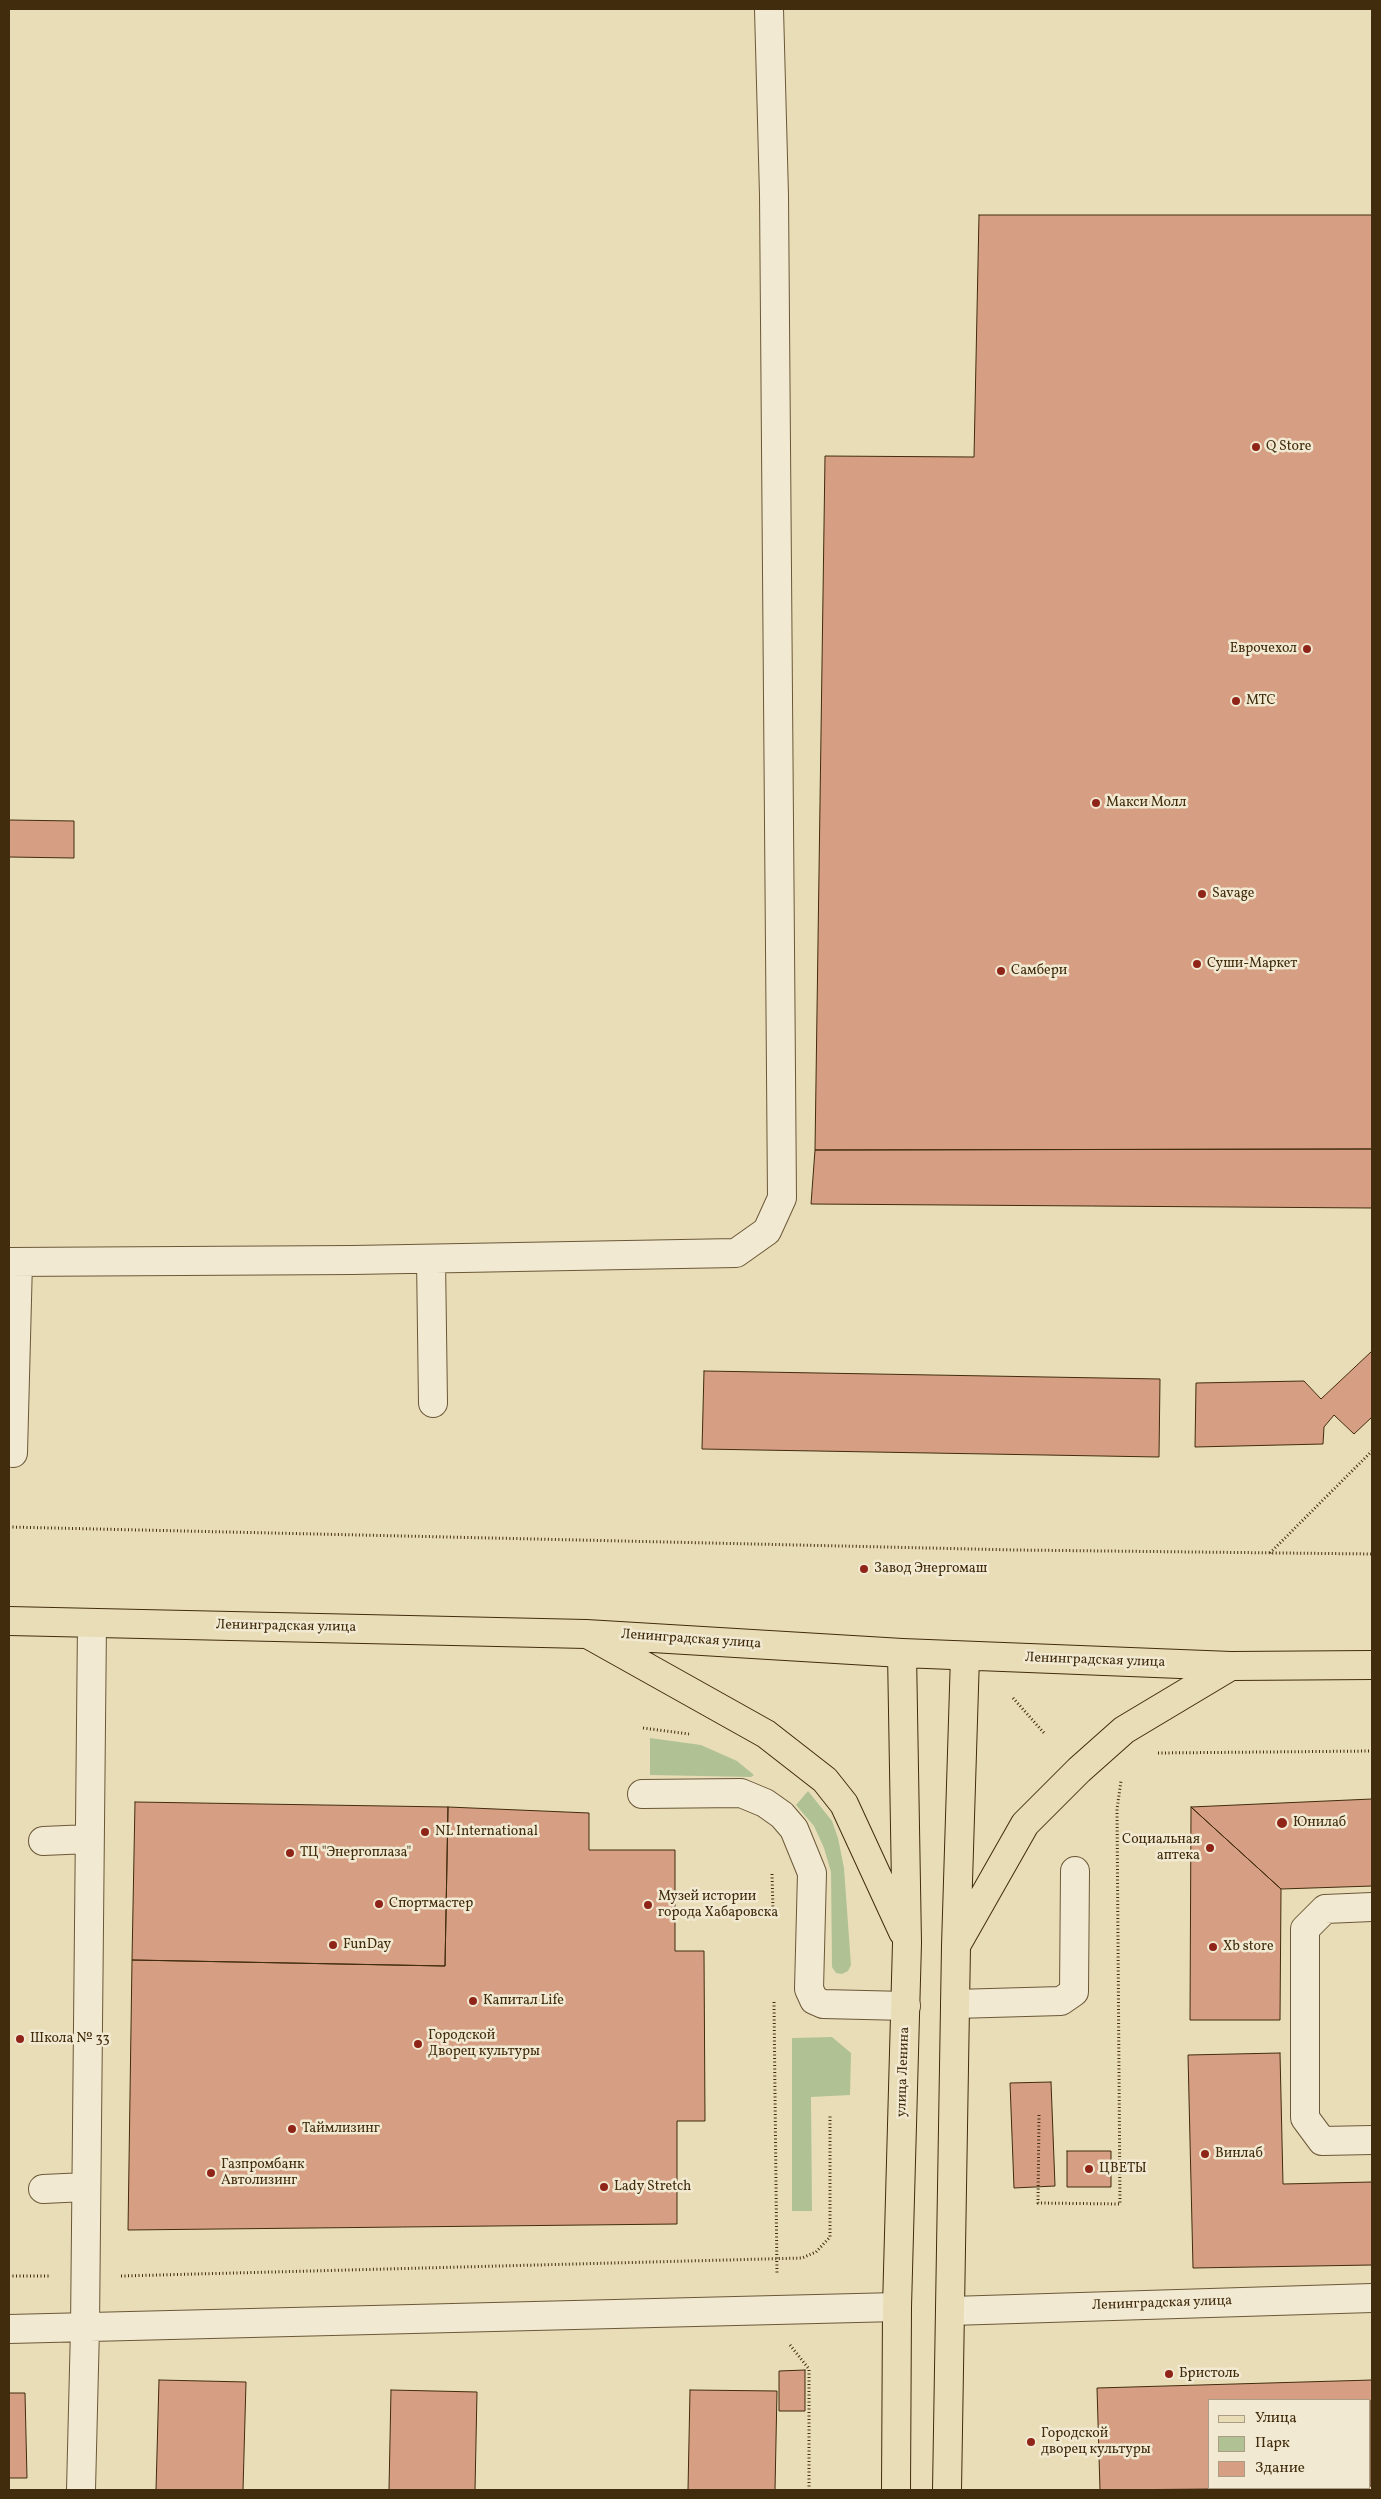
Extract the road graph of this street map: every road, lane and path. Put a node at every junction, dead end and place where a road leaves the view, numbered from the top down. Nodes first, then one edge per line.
1 (770, 9) edge
2 (430, 1259) junction
3 (14, 1262) edge
4 (433, 1403) dead end
5 (1372, 1451) edge
6 (13, 1453) dead end
7 (9, 1527) edge
8 (1270, 1553) junction
9 (1372, 1554) edge
10 (14, 1619) edge
11 (92, 1623) junction
12 (586, 1634) junction
13 (902, 1653) junction
14 (965, 1656) junction
15 (1372, 1665) edge
16 (1231, 1666) junction
17 (1013, 1698) dead end
18 (1045, 1734) dead end
19 (1372, 1751) edge
20 (1154, 1753) dead end
21 (1122, 1772) dead end
22 (642, 1794) dead end
23 (89, 1839) junction
24 (44, 1841) dead end
25 (1076, 1871) dead end
26 (772, 1874) dead end
27 (1372, 1908) edge
28 (773, 1913) dead end
29 (907, 1943) junction
30 (956, 1946) junction
31 (774, 1992) dead end
32 (955, 2004) junction
33 (906, 2006) junction
34 (830, 2114) dead end
35 (1039, 2115) dead end
36 (1372, 2140) edge
37 (86, 2187) junction
38 (43, 2189) dead end
39 (777, 2259) junction
40 (9, 2276) edge
41 (85, 2277) junction
42 (1372, 2298) edge
43 (897, 2307) junction
44 (777, 2311) junction
45 (951, 2311) junction
46 (85, 2328) junction
47 (9, 2329) edge
48 (81, 2490) edge
49 (809, 2490) edge
50 (896, 2490) edge
51 (947, 2490) edge

1 - 2 street
2 - 3 street
2 - 4 street
3 - 6 street
5 - 8 path
7 - 8 path
8 - 9 path
10 - 11 main road, Ленинградская улица
11 - 12 main road, Ленинградская улица
11 - 23 street
12 - 13 main road, Ленинградская улица
12 - 29 main road
13 - 14 main road, Ленинградская улица
13 - 29 main road, улица Ленина
14 - 16 main road, Ленинградская улица
14 - 30 main road
15 - 16 main road, Ленинградская улица
16 - 30 main road
17 - 18 path
19 - 20 path
21 - 35 path
22 - 33 street
23 - 24 street
23 - 37 street
25 - 32 street
26 - 28 path
27 - 36 street
29 - 33 main road, улица Ленина
30 - 32 main road
31 - 39 path
32 - 45 main road
33 - 43 main road, улица Ленина
34 - 39 path
37 - 38 street
37 - 41 street
39 - 41 path
39 - 44 path
40 - 41 path
41 - 46 street
42 - 45 street, Ленинградская улица
43 - 44 street
43 - 50 main road, улица Ленина
44 - 46 street
44 - 49 path
45 - 51 main road
46 - 47 street
46 - 48 street

